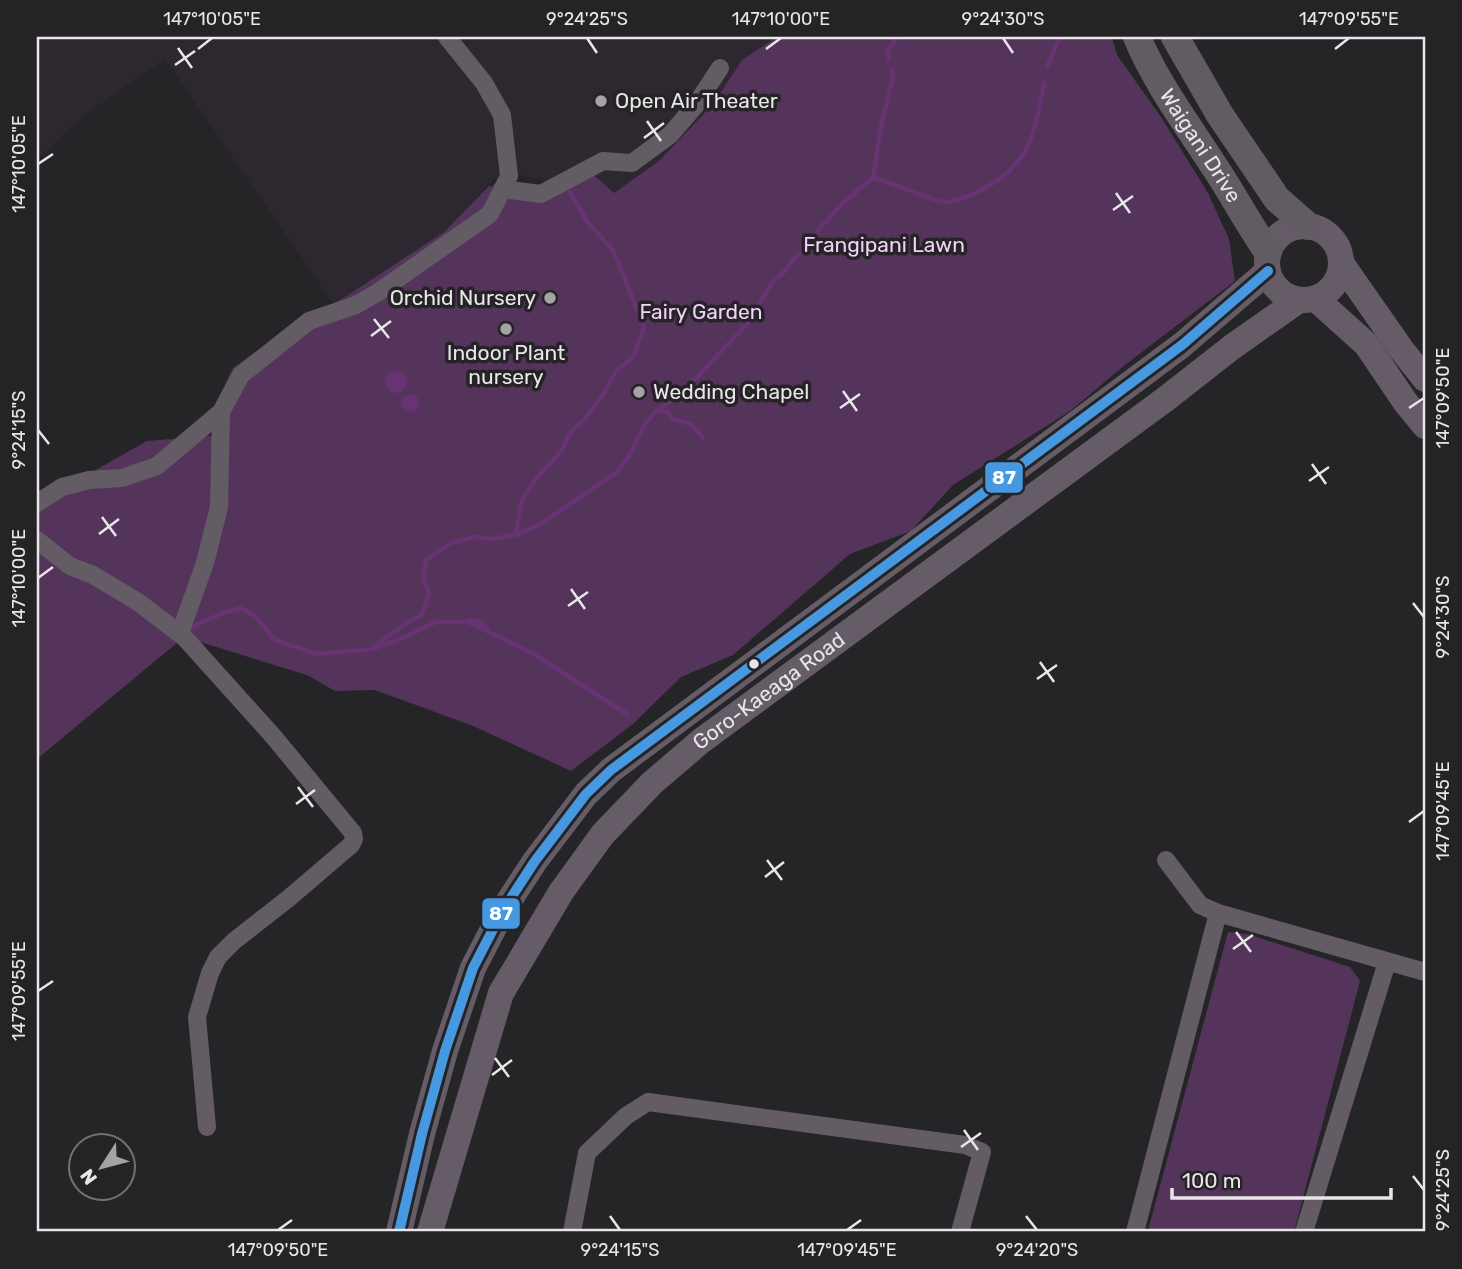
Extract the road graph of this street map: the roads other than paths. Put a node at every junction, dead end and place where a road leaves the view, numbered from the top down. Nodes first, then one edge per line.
1 (447, 37) edge
2 (1137, 37) edge
3 (1175, 37) edge
4 (720, 68) dead end
5 (502, 189) junction
6 (1308, 226) junction
7 (1268, 262) junction
8 (1341, 262) junction
9 (1307, 299) junction
10 (1425, 379) edge
11 (221, 412) junction
12 (1425, 426) edge
13 (37, 503) edge
14 (37, 540) edge
15 (180, 633) junction
16 (1166, 860) dead end
17 (1218, 913) junction
18 (1387, 962) junction
19 (1425, 972) edge
20 (207, 1126) dead end
21 (400, 1232) edge
22 (430, 1232) edge
23 (572, 1232) edge
24 (960, 1232) edge
25 (1135, 1232) edge
26 (1304, 1232) edge

1 - 5 street
2 - 7 highway, Waigani Drive
3 - 6 highway, Waigani Drive
4 - 5 street
5 - 11 street
6 - 7 main road
6 - 8 main road
7 - 9 main road
7 - 21 main road, Goro-Kaeaga Road
8 - 9 main road
8 - 10 main road
9 - 12 main road
9 - 22 main road, Goro-Kaeaga Road
11 - 13 street
11 - 15 street
14 - 15 street
15 - 20 street
16 - 17 street
17 - 18 street
17 - 25 street
18 - 19 street
18 - 26 street
23 - 24 street

